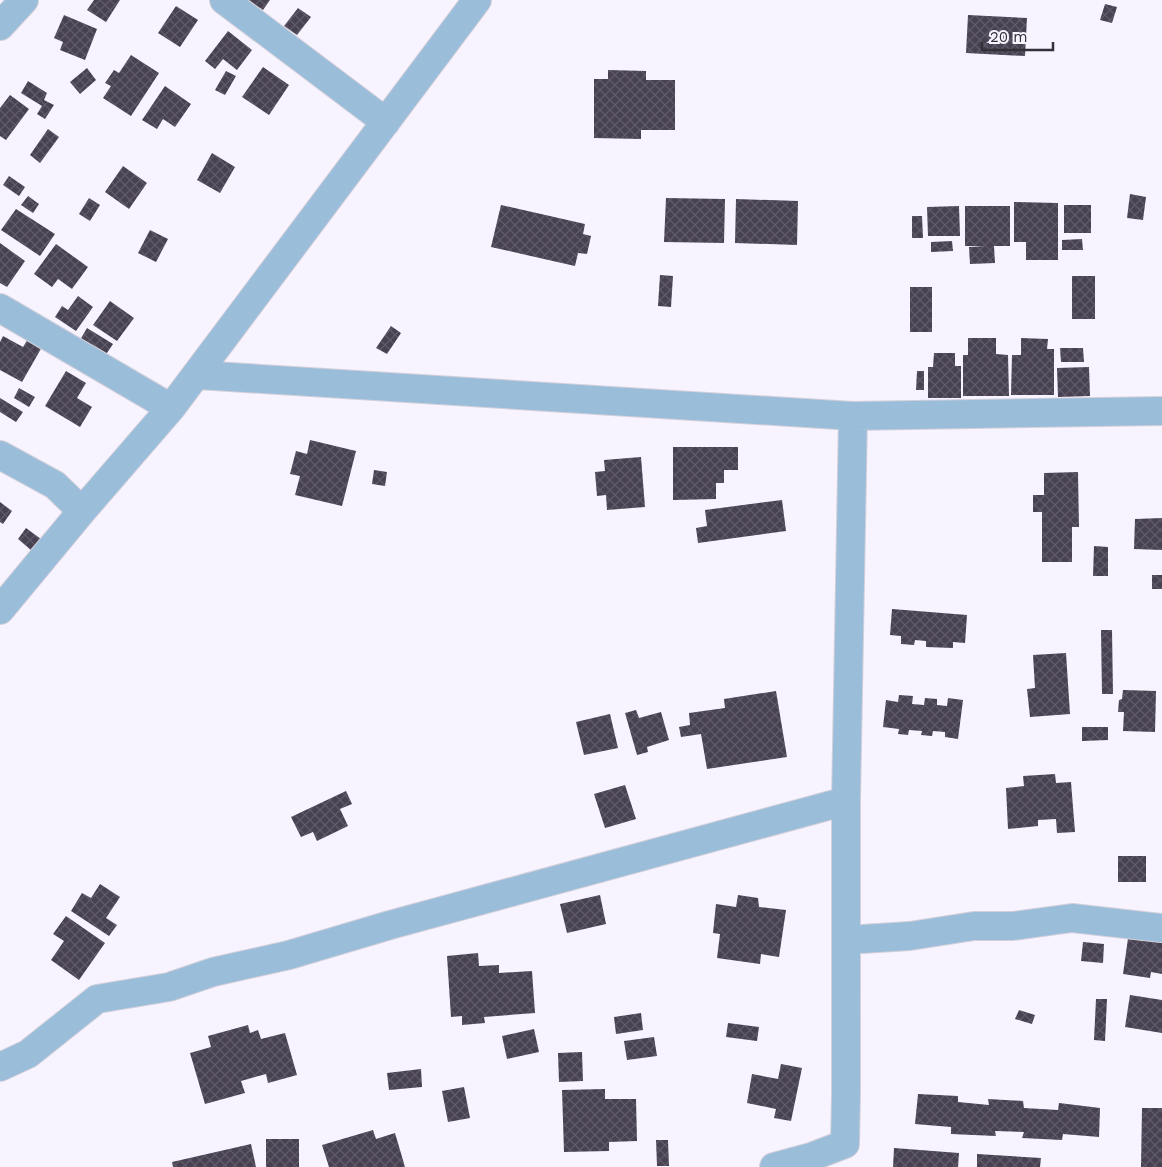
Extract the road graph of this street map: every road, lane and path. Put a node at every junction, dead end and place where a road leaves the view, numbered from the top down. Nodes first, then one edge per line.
1 (24, 0) edge
2 (224, 0) edge
3 (477, 0) edge
4 (0, 26) edge
5 (386, 122) junction
6 (0, 308) edge
7 (198, 375) junction
8 (171, 408) junction
9 (1162, 410) edge
10 (853, 416) junction
11 (0, 455) edge
12 (82, 511) junction
13 (0, 610) edge
14 (846, 801) junction
15 (1162, 928) edge
16 (846, 940) junction
17 (0, 1067) edge
18 (845, 1156) edge
19 (774, 1167) edge

1 - 4 street
2 - 5 street
3 - 5 street
5 - 7 street
6 - 8 street
7 - 8 street
7 - 10 street
8 - 12 street
9 - 10 street
10 - 14 street
11 - 12 street
12 - 13 street
14 - 16 street
14 - 17 street
15 - 16 street
16 - 18 street
18 - 19 street

